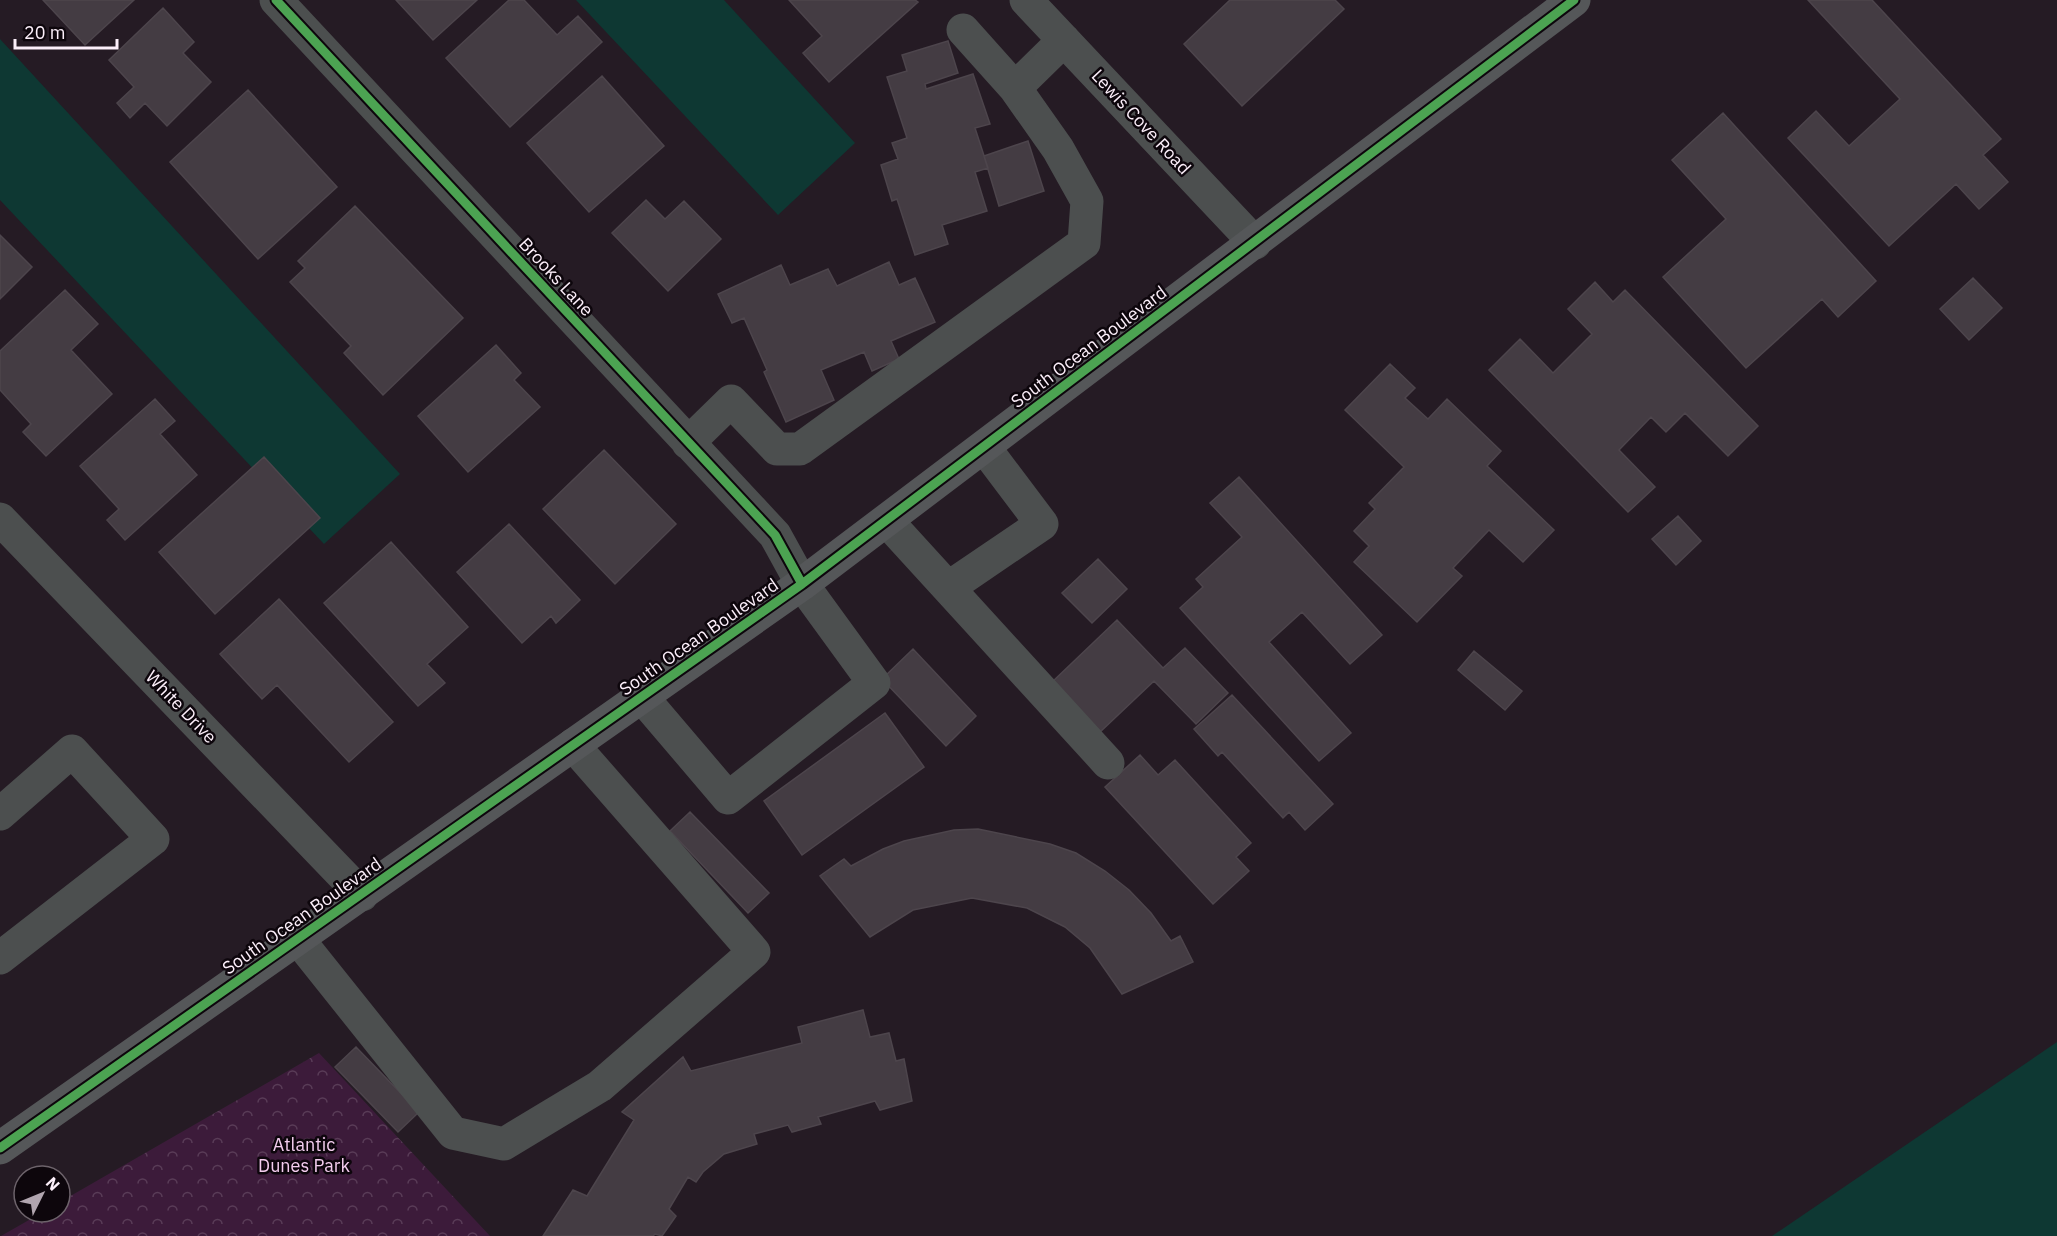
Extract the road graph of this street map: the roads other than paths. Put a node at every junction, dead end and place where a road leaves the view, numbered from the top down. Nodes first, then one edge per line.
1 (276, 0) edge
2 (1026, 0) edge
3 (1574, 0) edge
4 (963, 30) dead end
5 (1064, 40) junction
6 (1015, 88) junction
7 (1255, 243) junction
8 (688, 442) junction
9 (984, 447) junction
10 (0, 519) edge
11 (887, 521) junction
12 (802, 584) junction
13 (948, 588) junction
14 (642, 697) junction
15 (573, 745) junction
16 (1108, 763) dead end
17 (0, 814) edge
18 (362, 895) junction
19 (298, 939) junction
20 (0, 958) edge
21 (0, 1148) edge

1 - 8 street, Brooks Lane
2 - 5 street, Lewis Cove Road
3 - 7 main road, South Ocean Boulevard
4 - 6 street
5 - 6 street
5 - 7 street, Lewis Cove Road
6 - 8 street
7 - 9 main road, South Ocean Boulevard
8 - 12 street, Brooks Lane
9 - 11 main road, South Ocean Boulevard
9 - 13 street
10 - 18 street, White Drive
11 - 12 main road, South Ocean Boulevard
11 - 13 street
12 - 14 main road, South Ocean Boulevard
12 - 14 street, Brooks Lane
13 - 16 street
14 - 15 main road, South Ocean Boulevard
15 - 18 main road, South Ocean Boulevard
15 - 19 street
17 - 20 street
18 - 19 main road, South Ocean Boulevard
19 - 21 main road, South Ocean Boulevard

